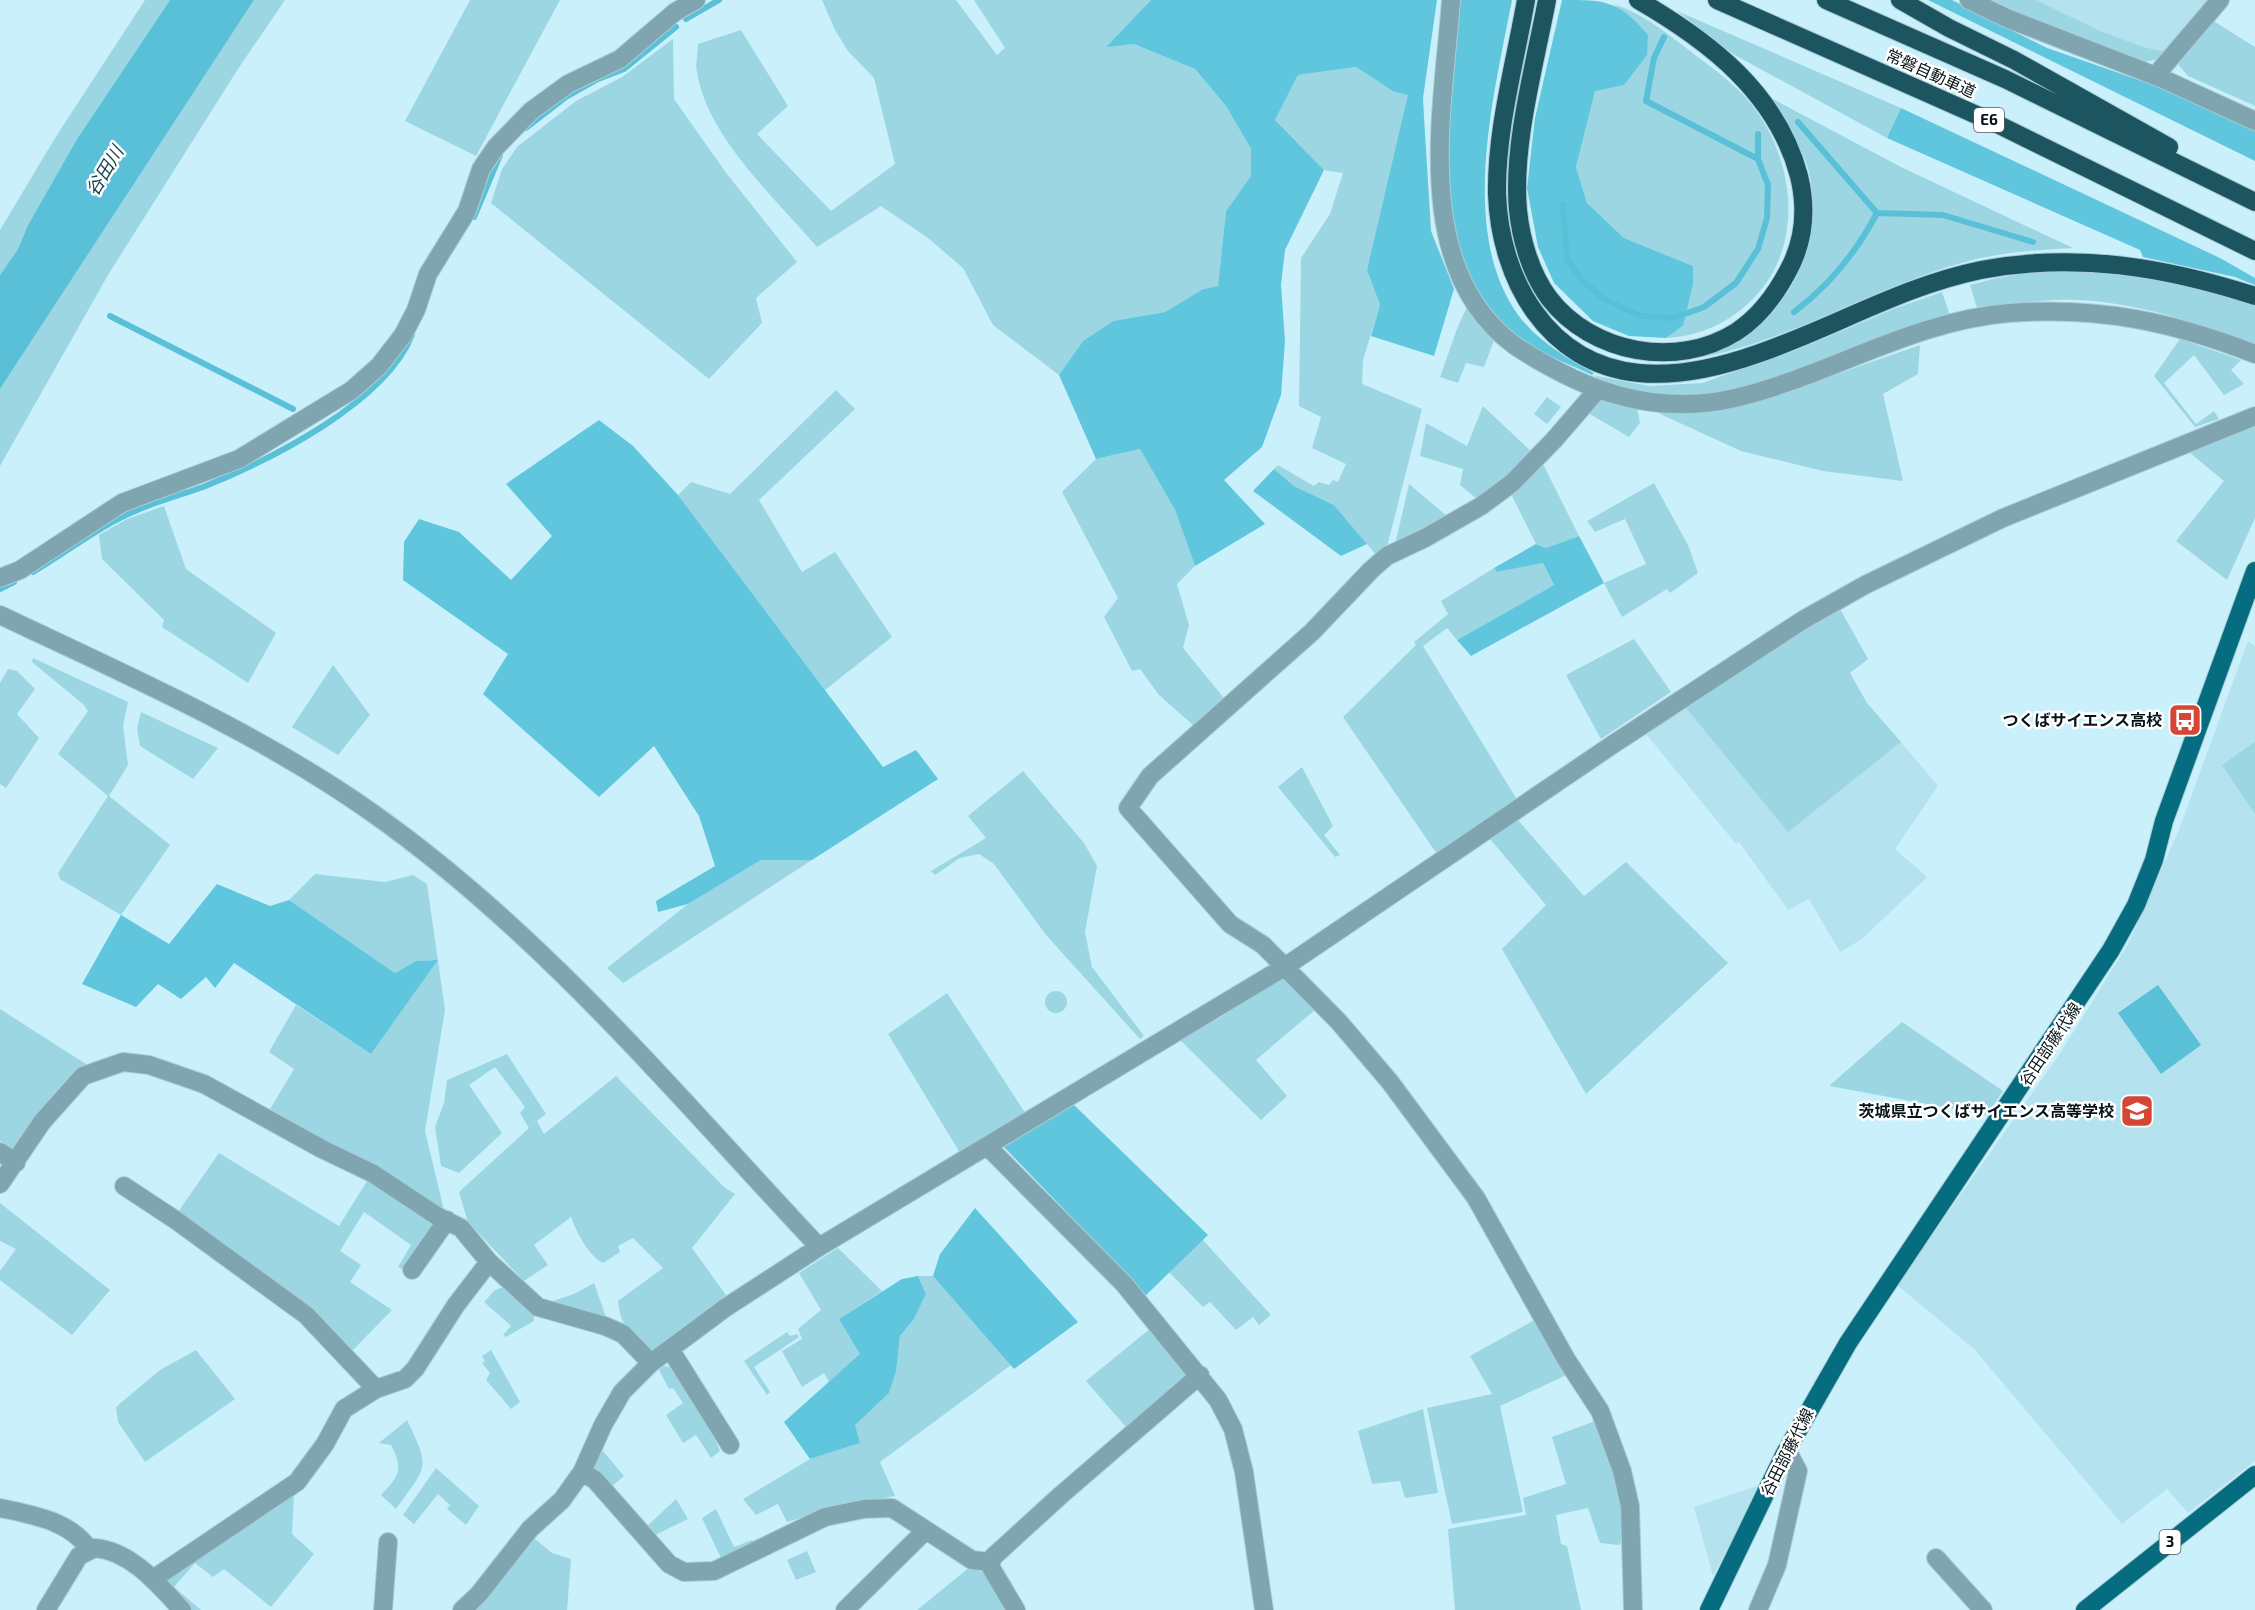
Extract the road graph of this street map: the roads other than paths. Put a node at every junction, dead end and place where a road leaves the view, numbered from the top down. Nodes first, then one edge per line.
1 (696, 0) edge
2 (1451, 0) edge
3 (1526, 0) edge
4 (1547, 0) edge
5 (1638, 0) edge
6 (1717, 0) edge
7 (1826, 0) edge
8 (1900, 0) edge
9 (1970, 0) edge
10 (2220, 0) edge
11 (2155, 76) junction
12 (2255, 121) edge
13 (2255, 196) edge
14 (2255, 202) edge
15 (2255, 251) edge
16 (2255, 296) edge
17 (2255, 354) edge
18 (1598, 388) junction
19 (2255, 416) edge
20 (2255, 571) edge
21 (0, 578) edge
22 (0, 615) edge
23 (1286, 966) junction
24 (988, 1148) junction
25 (0, 1152) edge
26 (16, 1163) junction
27 (0, 1184) edge
28 (124, 1186) dead end
29 (447, 1220) junction
30 (819, 1247) junction
31 (489, 1262) junction
32 (412, 1270) dead end
33 (670, 1349) junction
34 (651, 1363) junction
35 (1200, 1375) junction
36 (376, 1389) junction
37 (730, 1445) dead end
38 (1786, 1450) junction
39 (582, 1472) junction
40 (2255, 1475) edge
41 (0, 1508) edge
42 (926, 1530) junction
43 (388, 1542) dead end
44 (89, 1549) junction
45 (1936, 1558) dead end
46 (990, 1562) junction
47 (153, 1579) junction
48 (46, 1610) edge
49 (182, 1610) edge
50 (383, 1610) edge
51 (462, 1610) edge
52 (845, 1610) edge
53 (1016, 1610) edge
54 (1264, 1610) edge
55 (1633, 1610) edge
56 (1709, 1610) edge
57 (1758, 1610) edge
58 (1983, 1610) edge
59 (2085, 1610) edge

1 - 21 street
2 - 18 street
3 - 16 highway
4 - 5 highway
6 - 15 highway, 常磐自動車道 / E6
7 - 14 highway, 常磐自動車道
8 - 13 highway
9 - 11 street
10 - 11 street
11 - 12 street
17 - 18 street
18 - 23 street
19 - 23 street
20 - 38 main road, 谷田部藤代線
22 - 30 street
23 - 24 street
23 - 55 street
24 - 30 street
24 - 35 street
25 - 26 street
26 - 27 street
26 - 29 street
28 - 36 street
29 - 31 street
29 - 32 street
30 - 33 street
31 - 34 street
31 - 36 street
33 - 34 street
33 - 37 street
34 - 39 street
35 - 46 street
35 - 54 street
36 - 47 street
38 - 56 main road, 谷田部藤代線
38 - 57 street
39 - 42 street
39 - 51 street
40 - 59 main road, 3
41 - 44 street
42 - 46 street
42 - 52 street
43 - 50 street
44 - 47 street
44 - 48 street
45 - 58 street
46 - 53 street
47 - 49 street

